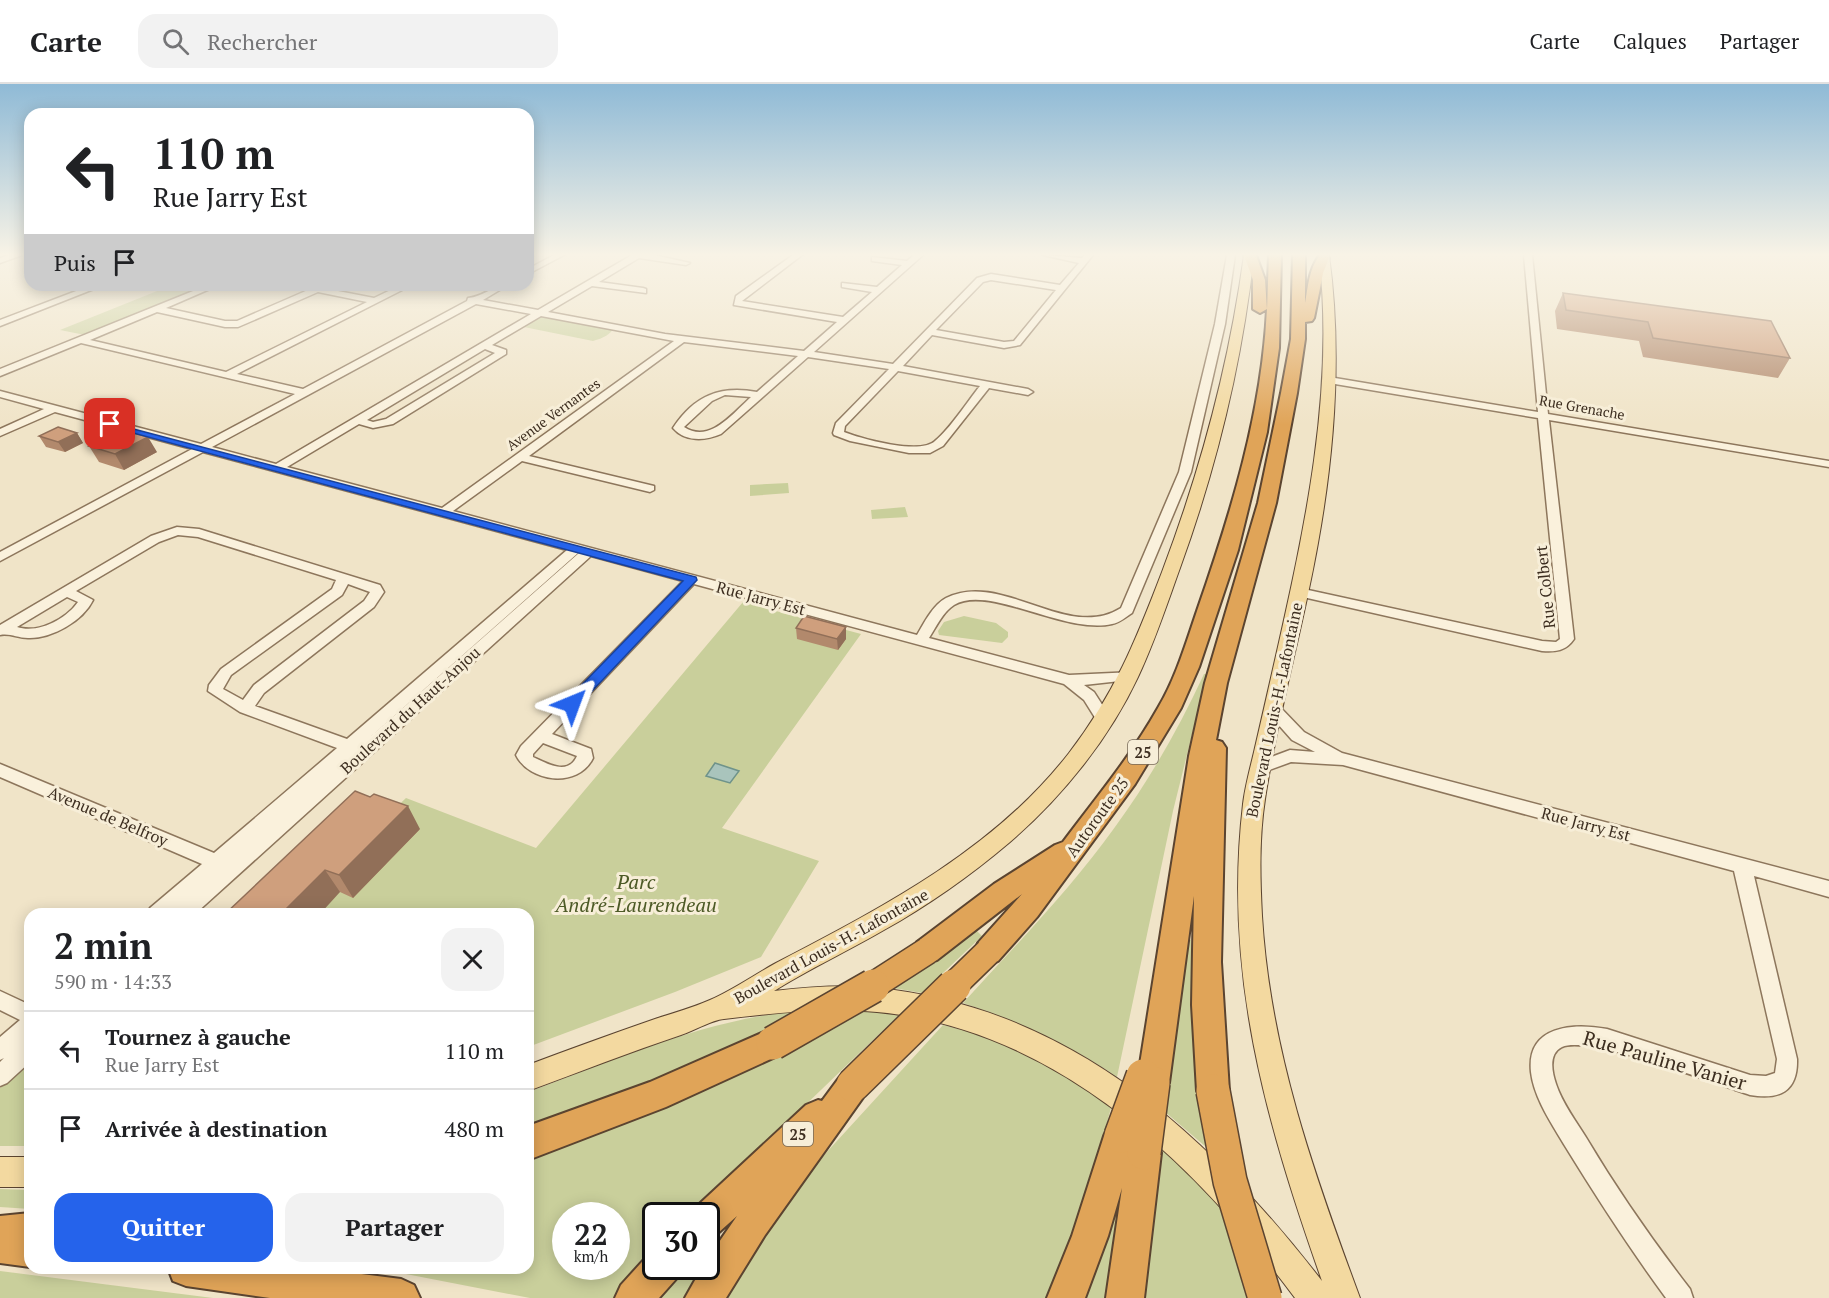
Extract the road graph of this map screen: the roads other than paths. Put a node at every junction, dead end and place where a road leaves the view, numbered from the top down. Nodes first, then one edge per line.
1 (30, 312) edge
2 (149, 312) edge
3 (168, 312) edge
4 (266, 312) edge
5 (354, 312) edge
6 (448, 312) edge
7 (533, 312) edge
8 (791, 312) edge
9 (853, 312) edge
10 (950, 312) edge
11 (1043, 312) edge
12 (1222, 312) edge
13 (1241, 312) edge
14 (1261, 312) edge
15 (1273, 312) edge
16 (1298, 312) edge
17 (1309, 312) edge
18 (1329, 312) edge
19 (1532, 312) edge
20 (540, 313) junction
21 (844, 320) junction
22 (0, 323) edge
23 (930, 332) junction
24 (1298, 339) junction
25 (79, 340) junction
26 (681, 340) junction
27 (484, 346) junction
28 (1272, 348) junction
29 (806, 353) junction
30 (895, 368) junction
31 (0, 372) edge
32 (227, 375) junction
33 (1329, 380) junction
34 (986, 385) junction
35 (299, 391) junction
36 (1028, 392) dead end
37 (0, 394) edge
38 (758, 395) junction
39 (53, 409) junction
40 (1544, 416) junction
41 (357, 420) junction
42 (0, 433) edge
43 (195, 447) junction
44 (520, 457) junction
45 (1829, 464) edge
46 (276, 469) junction
47 (650, 488) dead end
48 (443, 513) junction
49 (0, 546) edge
50 (581, 551) junction
51 (0, 557) edge
52 (342, 576) junction
53 (691, 580) junction
54 (66, 592) junction
55 (1299, 592) junction
56 (3, 629) edge
57 (920, 641) junction
58 (1129, 675) junction
59 (1069, 680) junction
60 (1216, 683) junction
61 (245, 708) junction
62 (1273, 709) junction
63 (1104, 720) junction
64 (541, 736) dead end
65 (356, 748) junction
66 (1343, 759) junction
67 (1261, 767) junction
68 (0, 770) edge
69 (1081, 841) junction
70 (224, 865) junction
71 (1742, 865) junction
72 (1829, 889) edge
73 (165, 908) edge
74 (187, 908) edge
75 (0, 1000) edge
76 (718, 1009) junction
77 (24, 1012) edge
78 (24, 1029) edge
79 (0, 1050) edge
80 (24, 1054) edge
81 (534, 1075) edge
82 (0, 1076) edge
83 (853, 1085) junction
84 (534, 1141) edge
85 (1132, 1144) junction
86 (0, 1172) edge
87 (24, 1172) edge
88 (720, 1207) edge
89 (24, 1232) edge
90 (0, 1234) edge
91 (0, 1245) edge
92 (24, 1249) edge
93 (229, 1274) edge
94 (650, 1280) edge
95 (401, 1298) edge
96 (634, 1298) edge
97 (704, 1298) edge
98 (1066, 1298) edge
99 (1125, 1298) edge
100 (1265, 1298) edge
101 (1315, 1298) edge
102 (1344, 1298) edge
103 (1681, 1298) edge

1 - 22 street
2 - 25 street
3 - 4 street
5 - 32 street
6 - 35 street
7 - 20 street
8 - 21 street
9 - 21 street
10 - 23 street
11 - 23 street
12 - 57 street
13 - 58 main road, Boulevard Louis-H.-Lafontaine
14 - 28 highway
15 - 28 highway, Autoroute 25 / 25
16 - 24 highway
17 - 24 highway
18 - 33 main road, Boulevard Louis-H.-Lafontaine
19 - 40 street, Rue Colbert
20 - 26 street
20 - 27 street
21 - 29 street
23 - 30 street
24 - 60 highway
25 - 31 street
25 - 32 street
26 - 29 street
26 - 44 street, Avenue Vernantes
27 - 41 street
27 - 41 street
28 - 69 highway, Autoroute 25 / 25
29 - 30 street
29 - 38 street
30 - 34 street
30 - 34 street
32 - 35 street
33 - 40 street, Rue Grenache
33 - 55 main road, Boulevard Louis-H.-Lafontaine
34 - 36 street
35 - 43 street
37 - 39 street, Rue Jarry Est
38 - 38 street
39 - 42 street
39 - 43 street, Rue Jarry Est
40 - 45 street, Rue Grenache
40 - 55 street, Rue Colbert
41 - 46 street
43 - 46 street, Rue Jarry Est
43 - 49 street
43 - 51 street
44 - 47 street
44 - 48 street, Avenue Vernantes
46 - 48 street, Rue Jarry Est
48 - 50 street, Rue Jarry Est
50 - 53 street, Rue Jarry Est
50 - 65 street, Boulevard du Haut-Anjou
52 - 54 street
52 - 61 street
52 - 61 street
53 - 57 street, Rue Jarry Est
53 - 64 street
54 - 56 street
54 - 56 street
55 - 62 main road, Boulevard Louis-H.-Lafontaine
57 - 59 street, Rue Jarry Est
58 - 59 street, Rue Jarry Est
58 - 63 main road, Boulevard Louis-H.-Lafontaine
59 - 63 street, Rue Jarry Est
60 - 85 highway, bridge
60 - 100 highway, bridge
61 - 65 street
62 - 66 street, Rue Jarry Est
62 - 67 main road, Boulevard Louis-H.-Lafontaine
63 - 76 main road, Boulevard Louis-H.-Lafontaine
65 - 70 street, Boulevard du Haut-Anjou
66 - 67 street, Rue Jarry Est
66 - 71 street, Rue Jarry Est
67 - 102 main road, Boulevard Louis-H.-Lafontaine
68 - 70 street, Avenue de Belfroy
69 - 83 highway, Autoroute 25 / 25, bridge
69 - 84 highway, bridge
70 - 73 street, Boulevard du Haut-Anjou
70 - 74 street, Boulevard du Haut-Anjou
71 - 72 street, Rue Jarry Est
71 - 103 street, Rue Pauline Vanier
75 - 77 street
76 - 81 main road
76 - 101 main road
78 - 79 street
80 - 82 street
83 - 88 highway, Autoroute 25 / 25
83 - 97 highway
85 - 98 highway
85 - 99 highway
86 - 87 main road
89 - 90 highway
91 - 92 highway
93 - 95 highway
94 - 96 highway

